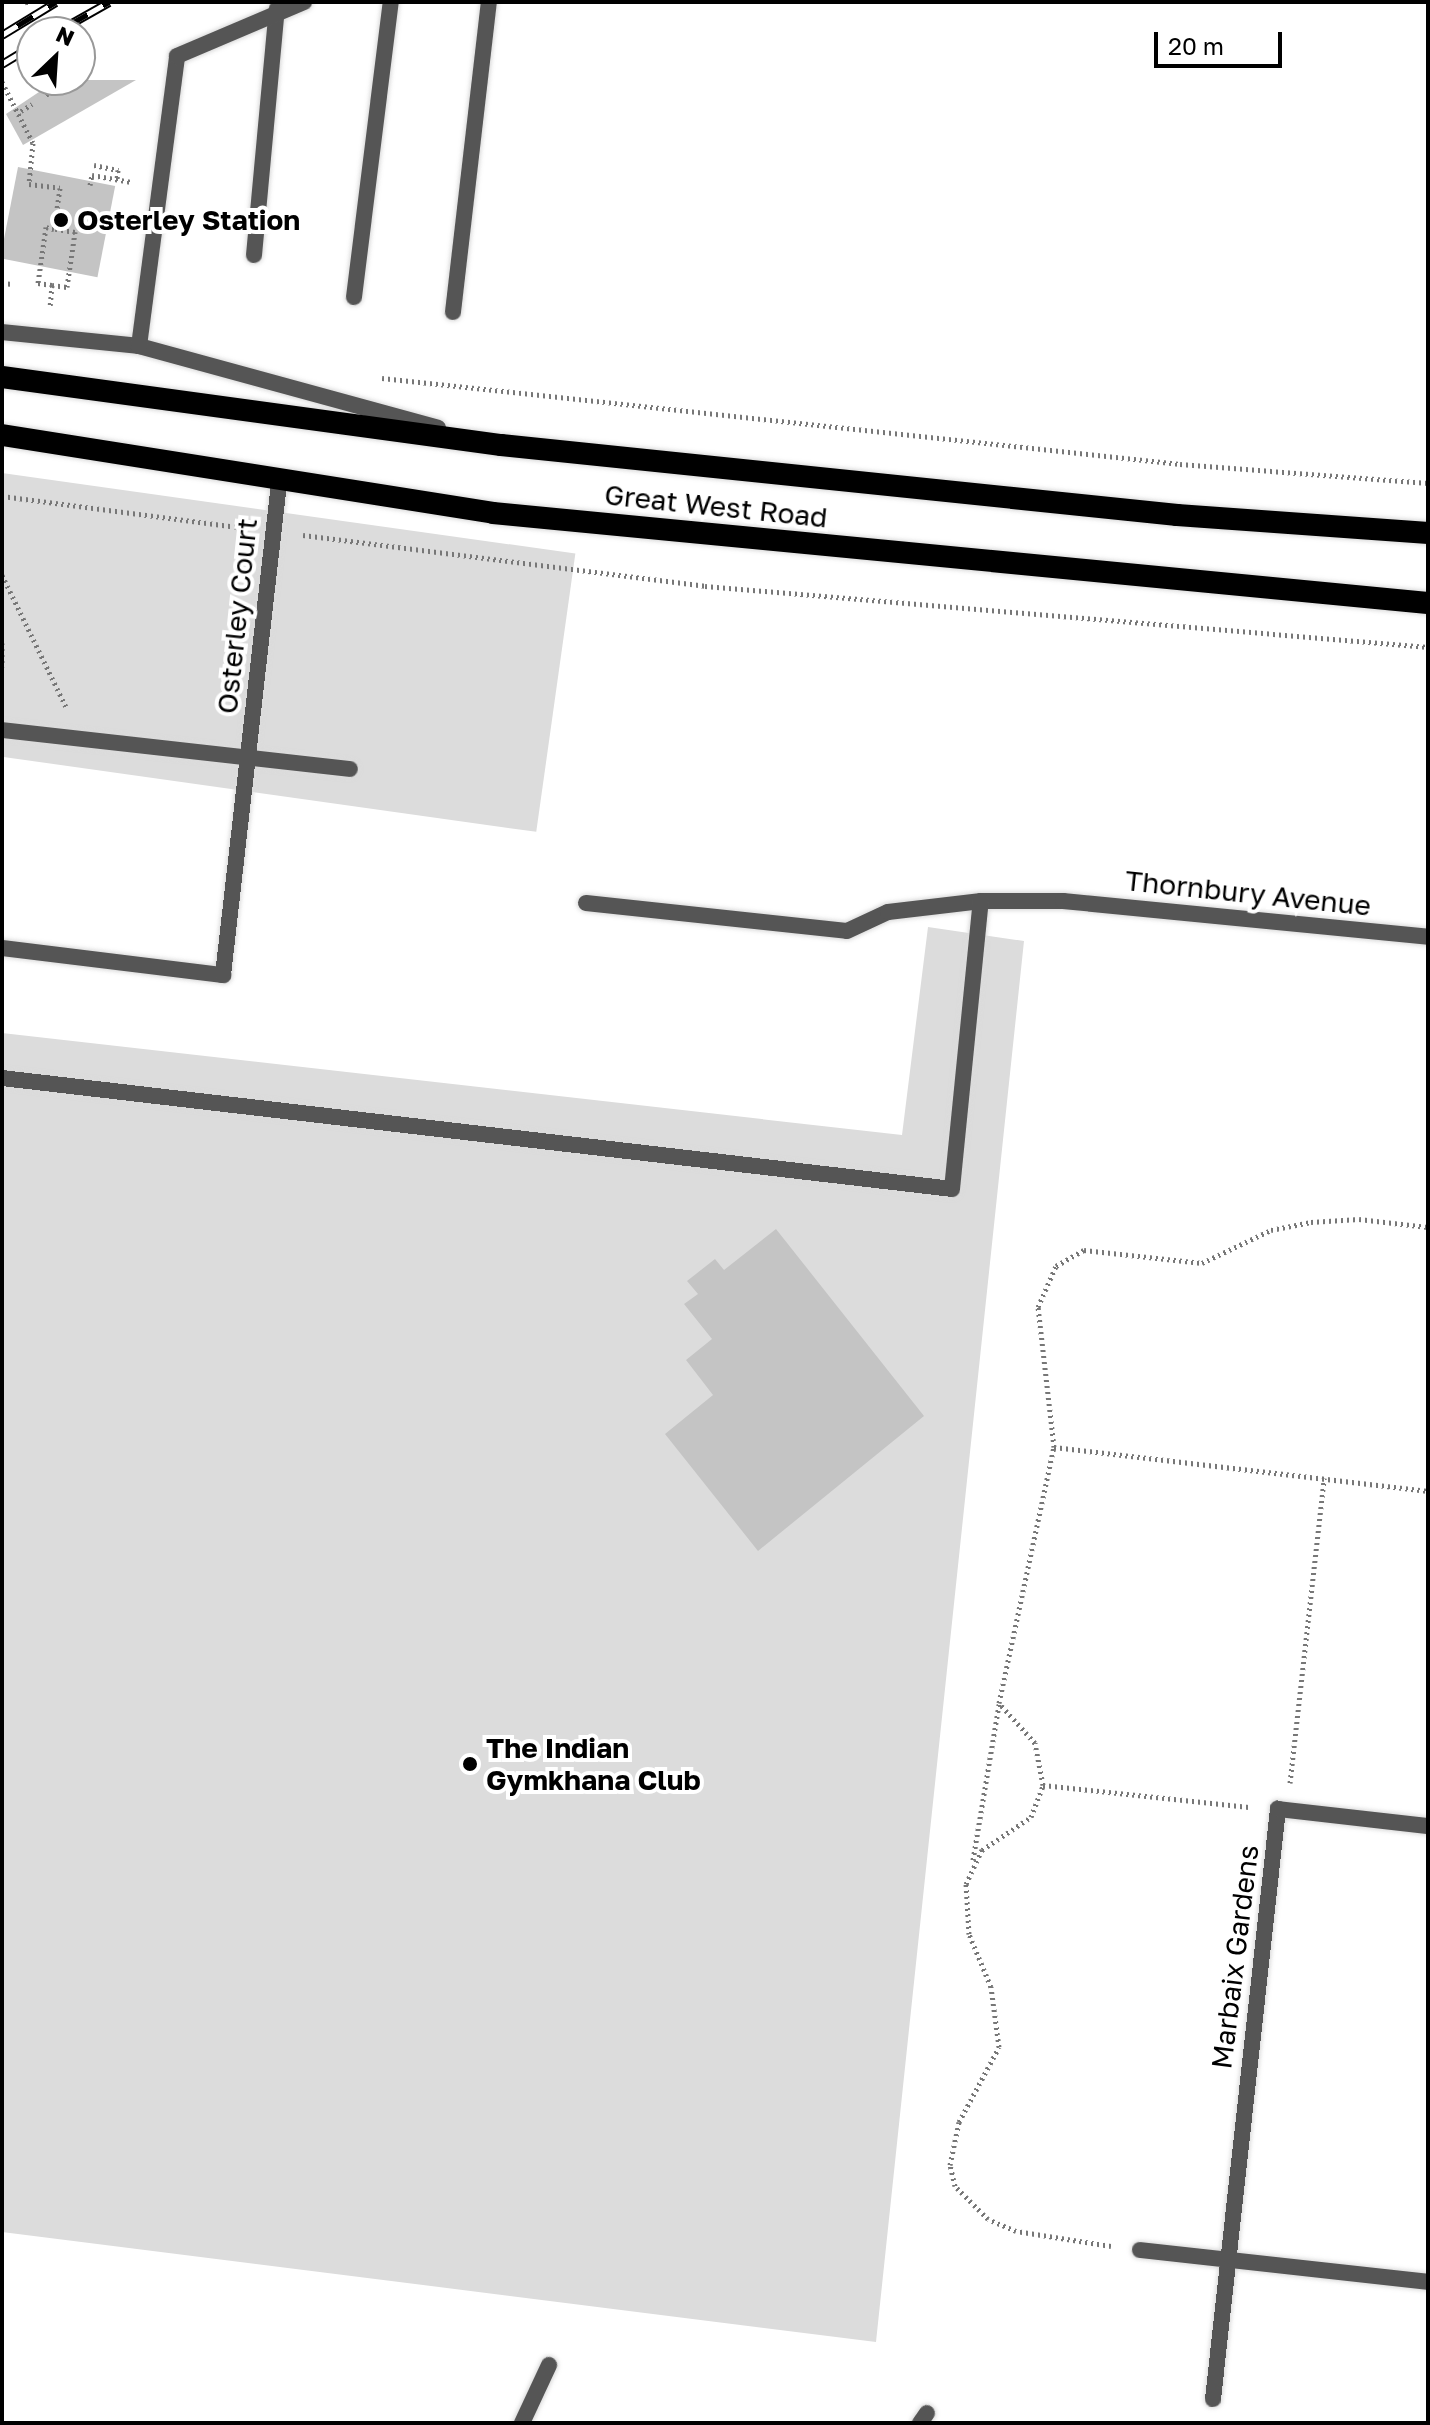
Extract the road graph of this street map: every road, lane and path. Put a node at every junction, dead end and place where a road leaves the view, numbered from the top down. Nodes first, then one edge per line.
1 (304, 2) edge
2 (391, 2) edge
3 (489, 2) edge
4 (277, 9) junction
5 (2, 82) edge
6 (32, 104) dead end
7 (21, 111) junction
8 (94, 165) dead end
9 (90, 185) dead end
10 (54, 229) junction
11 (254, 255) dead end
12 (2, 283) edge
13 (13, 284) dead end
14 (52, 285) junction
15 (354, 297) dead end
16 (453, 312) dead end
17 (2, 332) edge
18 (46, 337) junction
19 (139, 346) junction
20 (2, 377) edge
21 (368, 377) dead end
22 (2, 435) edge
23 (501, 445) junction
24 (279, 481) junction
25 (1428, 483) edge
26 (2, 496) edge
27 (273, 531) junction
28 (1428, 533) edge
29 (2, 575) edge
30 (1428, 603) edge
31 (2, 643) edge
32 (1428, 647) edge
33 (2, 667) edge
34 (2, 730) edge
35 (81, 739) junction
36 (247, 758) junction
37 (350, 769) dead end
38 (981, 901) junction
39 (586, 903) dead end
40 (1428, 937) edge
41 (2, 948) edge
42 (2, 1078) edge
43 (1428, 1227) edge
44 (1054, 1447) junction
45 (1324, 1478) junction
46 (1428, 1491) edge
47 (999, 1703) junction
48 (1043, 1785) junction
49 (1282, 1810) junction
50 (1428, 1826) edge
51 (973, 1861) junction
52 (1140, 2250) joint
53 (1227, 2260) junction
54 (1428, 2282) edge
55 (549, 2365) dead end
56 (1213, 2399) dead end
57 (522, 2423) edge

1 - 4 street
2 - 15 street
3 - 16 street
4 - 11 street
4 - 19 street
5 - 7 path
6 - 7 path
7 - 10 path
8 - 9 path
10 - 14 path
10 - 14 path
12 - 13 path
14 - 18 path
17 - 18 street
18 - 19 street
19 - 23 street
20 - 23 highway, Great West Road
21 - 25 path
22 - 24 highway, Great West Road
23 - 28 highway, Great West Road
24 - 27 street, Osterley Court
24 - 30 highway, Great West Road
26 - 27 path
27 - 32 path
27 - 36 street, Osterley Court
29 - 35 path
31 - 33 path
34 - 35 street, Osterley Court
35 - 36 street, Osterley Court
36 - 37 street, Osterley Court
36 - 41 street, Osterley Court
38 - 39 street, Thornbury Avenue
38 - 40 street, Thornbury Avenue
38 - 42 street
43 - 44 path
44 - 45 path
44 - 47 path
45 - 46 path
45 - 49 path
47 - 48 path
47 - 51 path
48 - 49 path
48 - 51 path
49 - 50 street
49 - 53 street, Marbaix Gardens
51 - 52 path
52 - 53 street
53 - 54 street
53 - 56 street, Marbaix Gardens
55 - 57 street

